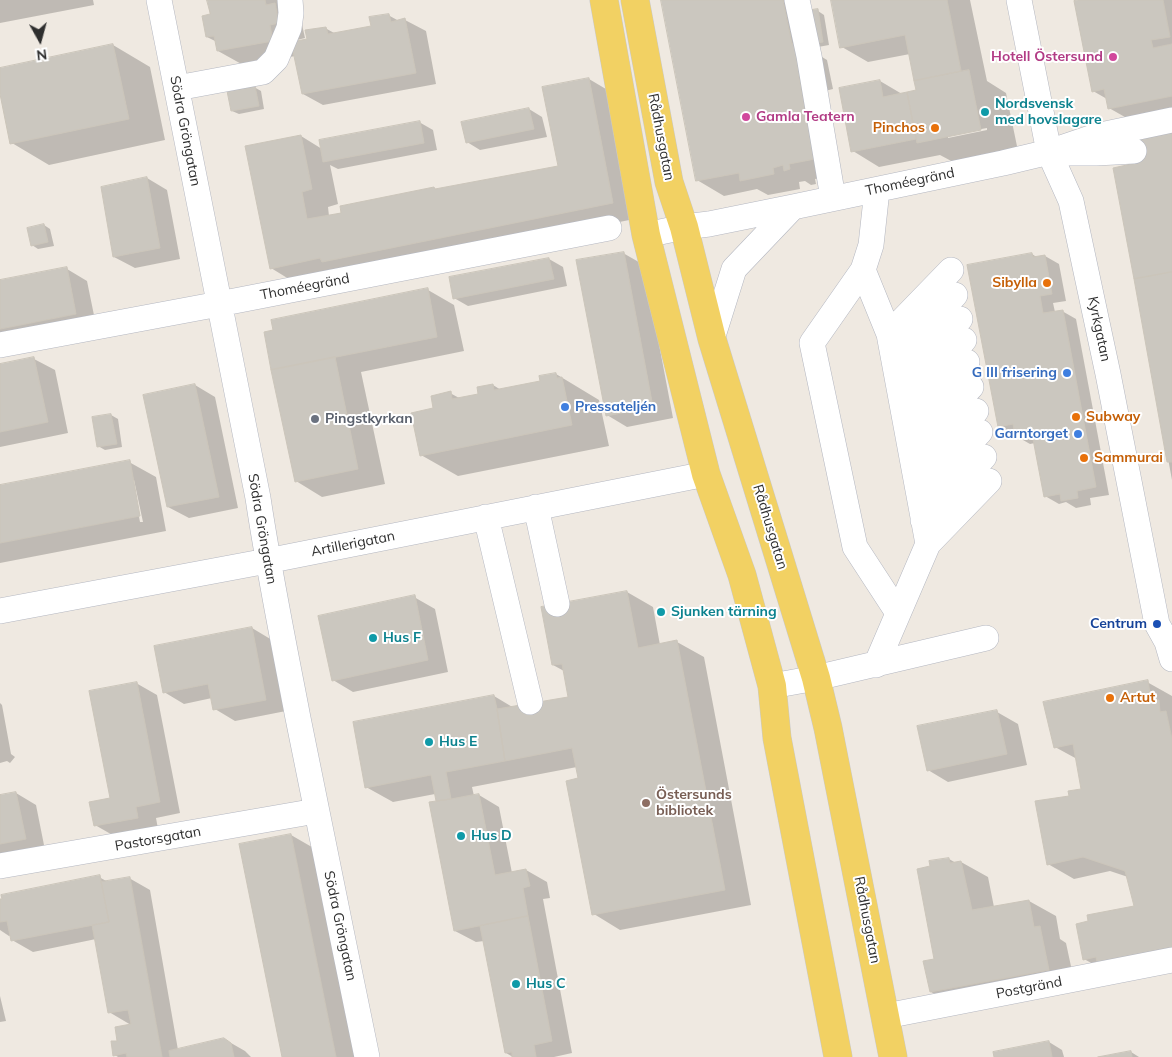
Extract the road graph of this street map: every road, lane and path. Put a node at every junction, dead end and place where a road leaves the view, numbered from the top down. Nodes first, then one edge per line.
1 (160, 0) edge
2 (290, 0) edge
3 (604, 0) edge
4 (635, 0) edge
5 (797, 0) edge
6 (1019, 0) edge
7 (177, 88) junction
8 (1172, 120) edge
9 (1134, 151) dead end
10 (1049, 152) junction
11 (877, 190) junction
12 (833, 198) junction
13 (793, 207) junction
14 (684, 226) junction
15 (609, 228) dead end
16 (646, 235) junction
17 (863, 270) junction
18 (951, 270) dead end
19 (955, 295) dead end
20 (219, 304) junction
21 (890, 334) junction
22 (712, 339) junction
23 (0, 344) edge
24 (894, 358) junction
25 (902, 404) junction
26 (984, 457) dead end
27 (915, 473) junction
28 (706, 474) junction
29 (989, 481) dead end
30 (536, 508) junction
31 (486, 517) junction
32 (923, 520) junction
33 (928, 544) junction
34 (267, 561) junction
35 (556, 604) dead end
36 (0, 611) edge
37 (898, 613) junction
38 (986, 638) dead end
39 (1170, 647) edge
40 (876, 665) junction
41 (816, 678) junction
42 (772, 686) junction
43 (530, 702) dead end
44 (316, 811) junction
45 (0, 866) edge
46 (1172, 960) edge
47 (886, 1016) junction
48 (367, 1057) edge
49 (838, 1057) edge
50 (893, 1057) edge

1 - 7 street, Södra Gröngatan
2 - 7 street
3 - 16 main road
4 - 14 main road, Rådhusgatan
5 - 12 street
6 - 10 street, Kyrkgatan
7 - 20 street, Södra Gröngatan
8 - 10 street, Thoméegränd
9 - 10 street
10 - 11 street, Thoméegränd
10 - 39 street, Kyrkgatan
11 - 12 street, Thoméegränd
11 - 17 street
12 - 13 street, Thoméegränd
13 - 14 street, Thoméegränd
13 - 22 street
14 - 16 street, Thoméegränd
14 - 22 main road, Rådhusgatan
15 - 20 street, Thoméegränd
16 - 28 main road
17 - 21 street
17 - 37 street
18 - 21 street
19 - 24 street
20 - 23 street, Thoméegränd
20 - 34 street, Södra Gröngatan
21 - 24 street
22 - 41 main road, Rådhusgatan
24 - 25 street
25 - 25 street
25 - 27 street
26 - 32 street
27 - 27 street
27 - 32 street
28 - 30 street, Artillerigatan
28 - 42 main road
29 - 33 street
30 - 31 street, Artillerigatan
30 - 35 street
31 - 34 street, Artillerigatan
31 - 43 street
32 - 33 street
33 - 37 street
34 - 36 street, Artillerigatan
34 - 44 street, Södra Gröngatan
37 - 40 street
38 - 40 street
40 - 41 street
41 - 42 street
41 - 47 main road, Rådhusgatan
42 - 49 main road
44 - 45 street, Pastorsgatan
44 - 48 street, Södra Gröngatan
46 - 47 street, Postgränd
47 - 50 main road, Rådhusgatan

